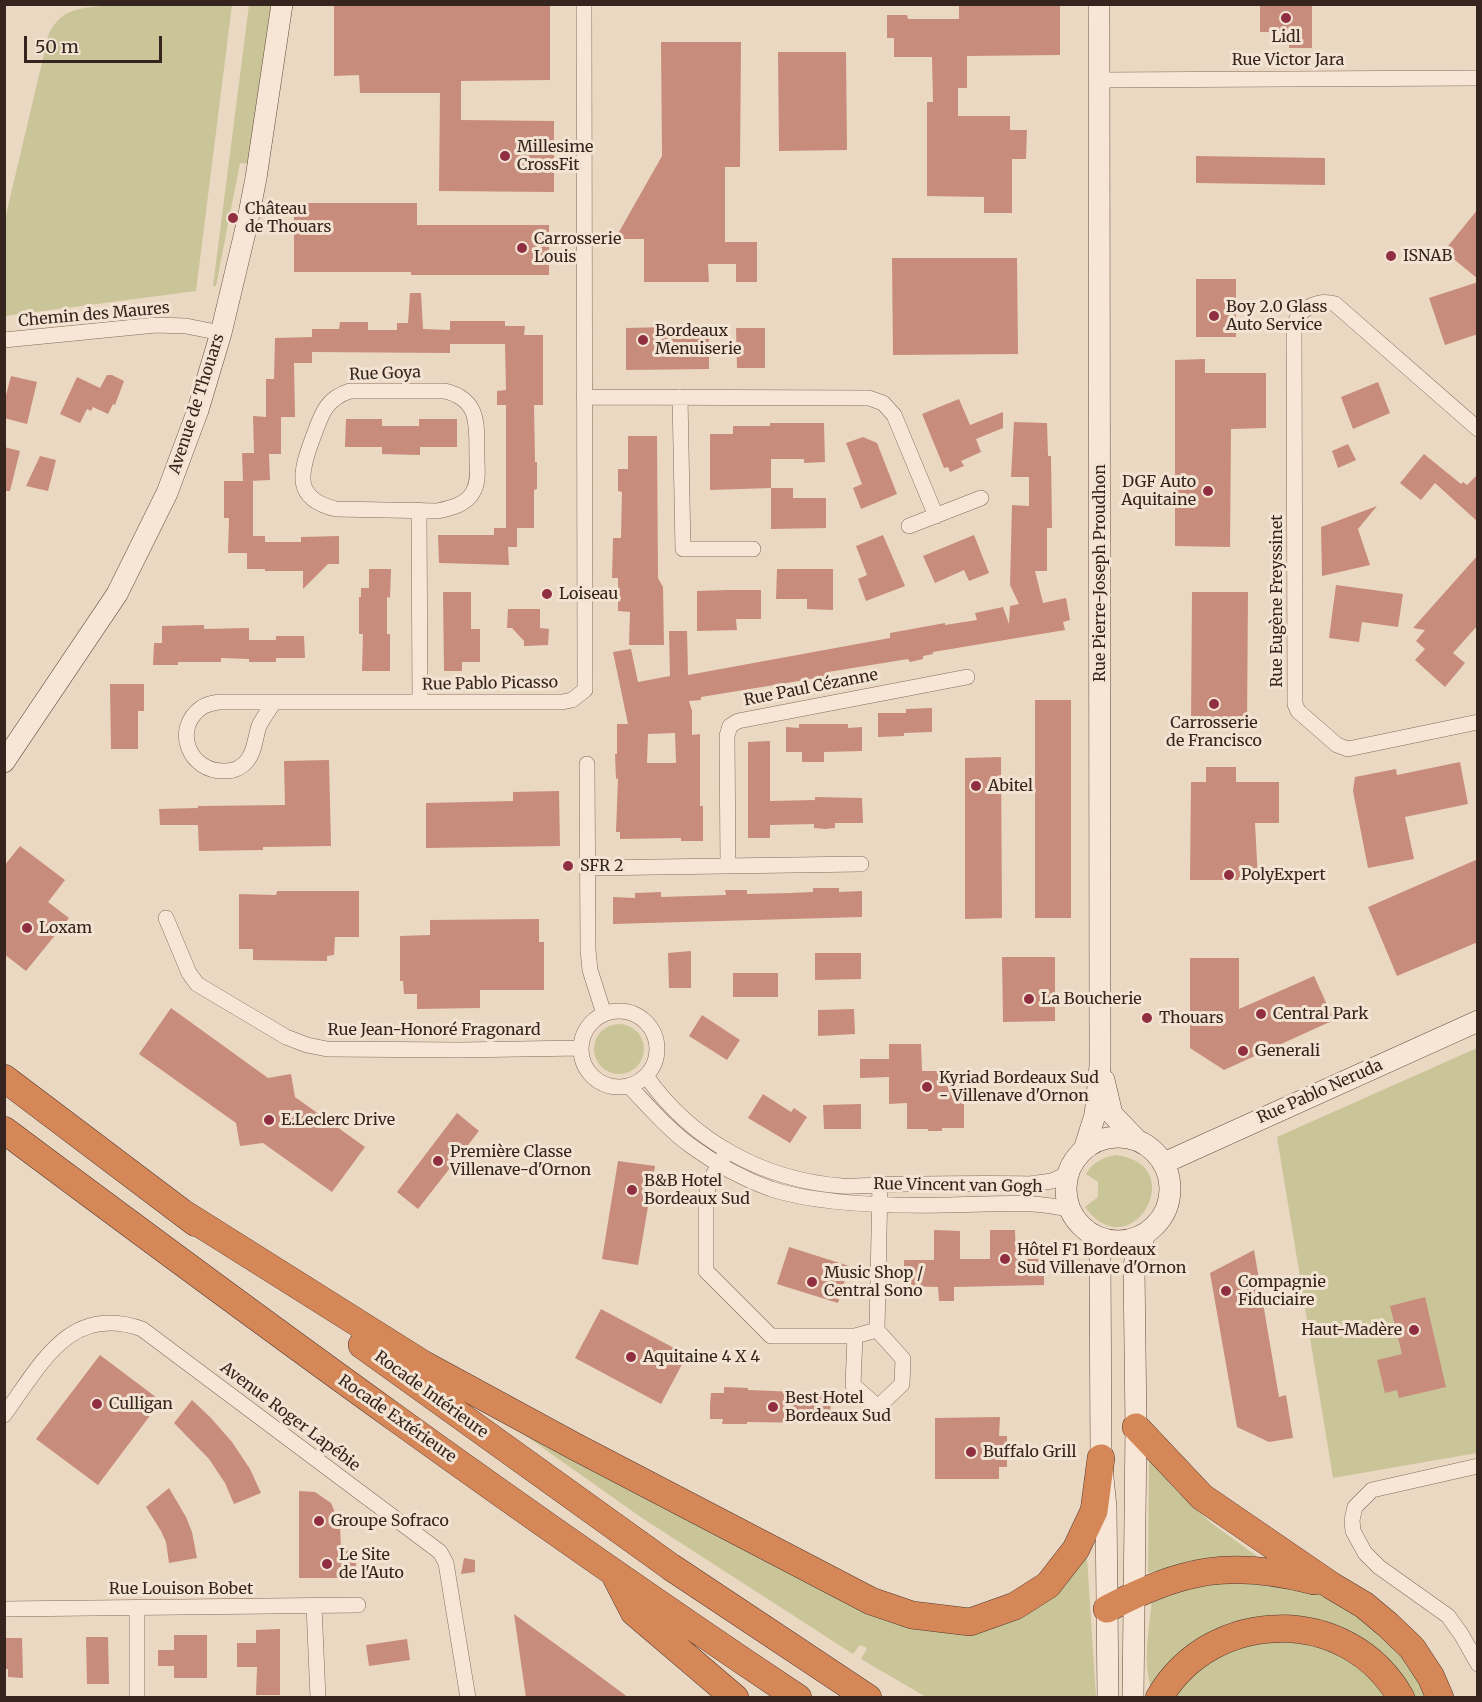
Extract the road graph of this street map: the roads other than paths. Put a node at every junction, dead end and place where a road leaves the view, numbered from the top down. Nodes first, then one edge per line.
1 (282, 4) edge
2 (584, 4) edge
3 (1099, 4) edge
4 (1478, 78) edge
5 (1099, 80) junction
6 (221, 333) junction
7 (4, 340) edge
8 (584, 397) junction
9 (680, 397) junction
10 (1478, 429) edge
11 (981, 498) dead end
12 (419, 510) junction
13 (936, 516) junction
14 (909, 526) dead end
15 (753, 549) dead end
16 (967, 677) dead end
17 (274, 702) junction
18 (420, 702) junction
19 (1478, 722) edge
20 (4, 762) edge
21 (587, 764) dead end
22 (861, 864) dead end
23 (728, 866) junction
24 (588, 868) junction
25 (166, 918) dead end
26 (604, 1014) junction
27 (1478, 1022) edge
28 (581, 1048) junction
29 (1100, 1066) junction
30 (646, 1076) junction
31 (4, 1078) edge
32 (629, 1086) junction
33 (4, 1130) edge
34 (1137, 1140) junction
35 (1084, 1150) junction
36 (722, 1158) junction
37 (1164, 1163) junction
38 (1069, 1173) junction
39 (880, 1184) junction
40 (880, 1204) junction
41 (1070, 1210) junction
42 (183, 1213) junction
43 (1146, 1233) junction
44 (1092, 1234) junction
45 (877, 1330) junction
46 (855, 1336) junction
47 (4, 1415) edge
48 (1136, 1427) junction
49 (1101, 1458) junction
50 (1478, 1466) edge
51 (614, 1573) junction
52 (1332, 1586) junction
53 (1134, 1593) junction
54 (358, 1605) dead end
55 (314, 1606) junction
56 (137, 1608) junction
57 (4, 1609) edge
58 (1107, 1609) junction
59 (1477, 1661) edge
60 (137, 1698) edge
61 (318, 1698) edge
62 (468, 1698) edge
63 (735, 1698) edge
64 (798, 1698) edge
65 (868, 1698) edge
66 (1108, 1698) edge
67 (1133, 1698) edge
68 (1159, 1698) edge
69 (1401, 1698) edge
70 (1440, 1698) edge

1 - 6 street, Avenue de Thouars
2 - 8 street, Rue Pablo Picasso
3 - 5 street, Rue Pierre-Joseph Proudhon
4 - 5 street, Rue Victor Jara
5 - 29 street, Rue Pierre-Joseph Proudhon
6 - 7 street, Chemin des Maures
6 - 20 street, Avenue de Thouars
8 - 9 street
8 - 18 street, Rue Pablo Picasso
9 - 13 street
9 - 15 street
10 - 19 street, Rue Eugène Freyssinet
11 - 13 street
12 - 12 street, Rue Goya
12 - 18 street
13 - 14 street
16 - 23 street, Rue Paul Cézanne
17 - 17 street, Rue Pablo Picasso
17 - 18 street, Rue Pablo Picasso
21 - 24 street
22 - 23 street
23 - 24 street
24 - 26 street
25 - 28 street, Rue Jean-Honoré Fragonard
26 - 28 street
26 - 30 street
27 - 37 street, Rue Pablo Neruda
28 - 32 street
29 - 34 street, Rue Pierre-Joseph Proudhon
29 - 35 street, Rue Pierre-Joseph Proudhon
30 - 32 street
30 - 36 street, Rue Vincent van Gogh
31 - 42 highway, Rocade Intérieure
32 - 36 street, Rue Vincent van Gogh
33 - 51 highway, Rocade Extérieure
34 - 35 street
34 - 37 street
35 - 38 street
36 - 39 street, Rue Vincent van Gogh
36 - 40 street, Rue Vincent van Gogh
36 - 46 street
37 - 43 street
38 - 39 street, Rue Vincent van Gogh
38 - 41 street
39 - 40 street
40 - 41 street, Rue Vincent van Gogh
40 - 45 street
41 - 44 street
42 - 49 highway
42 - 65 highway, Rocade Intérieure
43 - 44 street
43 - 48 street
44 - 49 street
45 - 46 street
45 - 46 street
47 - 62 street, Avenue Roger Lapébie
48 - 52 highway
48 - 53 street
49 - 58 street
50 - 59 street
51 - 63 highway
51 - 64 highway, Rocade Extérieure
52 - 53 highway
52 - 70 highway
53 - 58 highway
53 - 67 street
54 - 55 street, Rue Louison Bobet
55 - 56 street, Rue Louison Bobet
55 - 61 street
56 - 57 street, Rue Louison Bobet
56 - 60 street
58 - 66 street
68 - 69 highway

